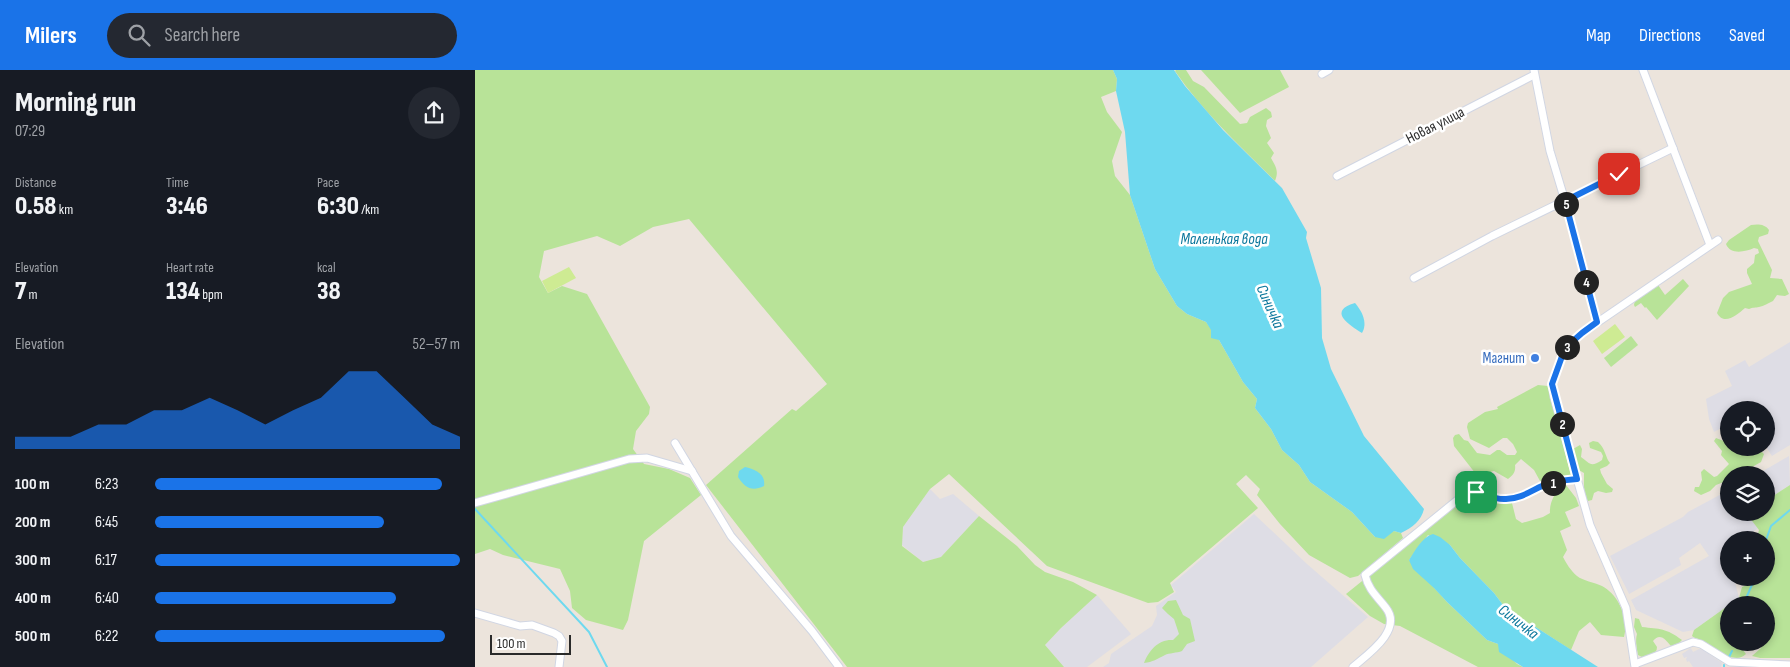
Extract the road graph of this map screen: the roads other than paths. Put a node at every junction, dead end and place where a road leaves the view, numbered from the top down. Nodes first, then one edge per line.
1 (1643, 70) edge
2 (1534, 72) edge
3 (1673, 148) junction
4 (1337, 176) dead end
5 (1565, 201) junction
6 (1718, 240) dead end
7 (1710, 246) junction
8 (1414, 278) dead end
9 (1597, 322) junction
10 (675, 443) dead end
11 (692, 470) junction
12 (1577, 479) junction
13 (475, 503) edge
14 (475, 614) edge
15 (1358, 666) edge
16 (1635, 666) edge
17 (1790, 666) edge
18 (559, 667) edge
19 (839, 667) edge

1 - 3 street
2 - 4 street, Новая улица
2 - 5 street
3 - 5 street
3 - 7 street
5 - 8 street
5 - 9 street
6 - 7 street
7 - 9 street
9 - 12 street
10 - 11 street
11 - 13 street
11 - 19 street
12 - 15 street
12 - 16 street
14 - 18 street
16 - 17 street

